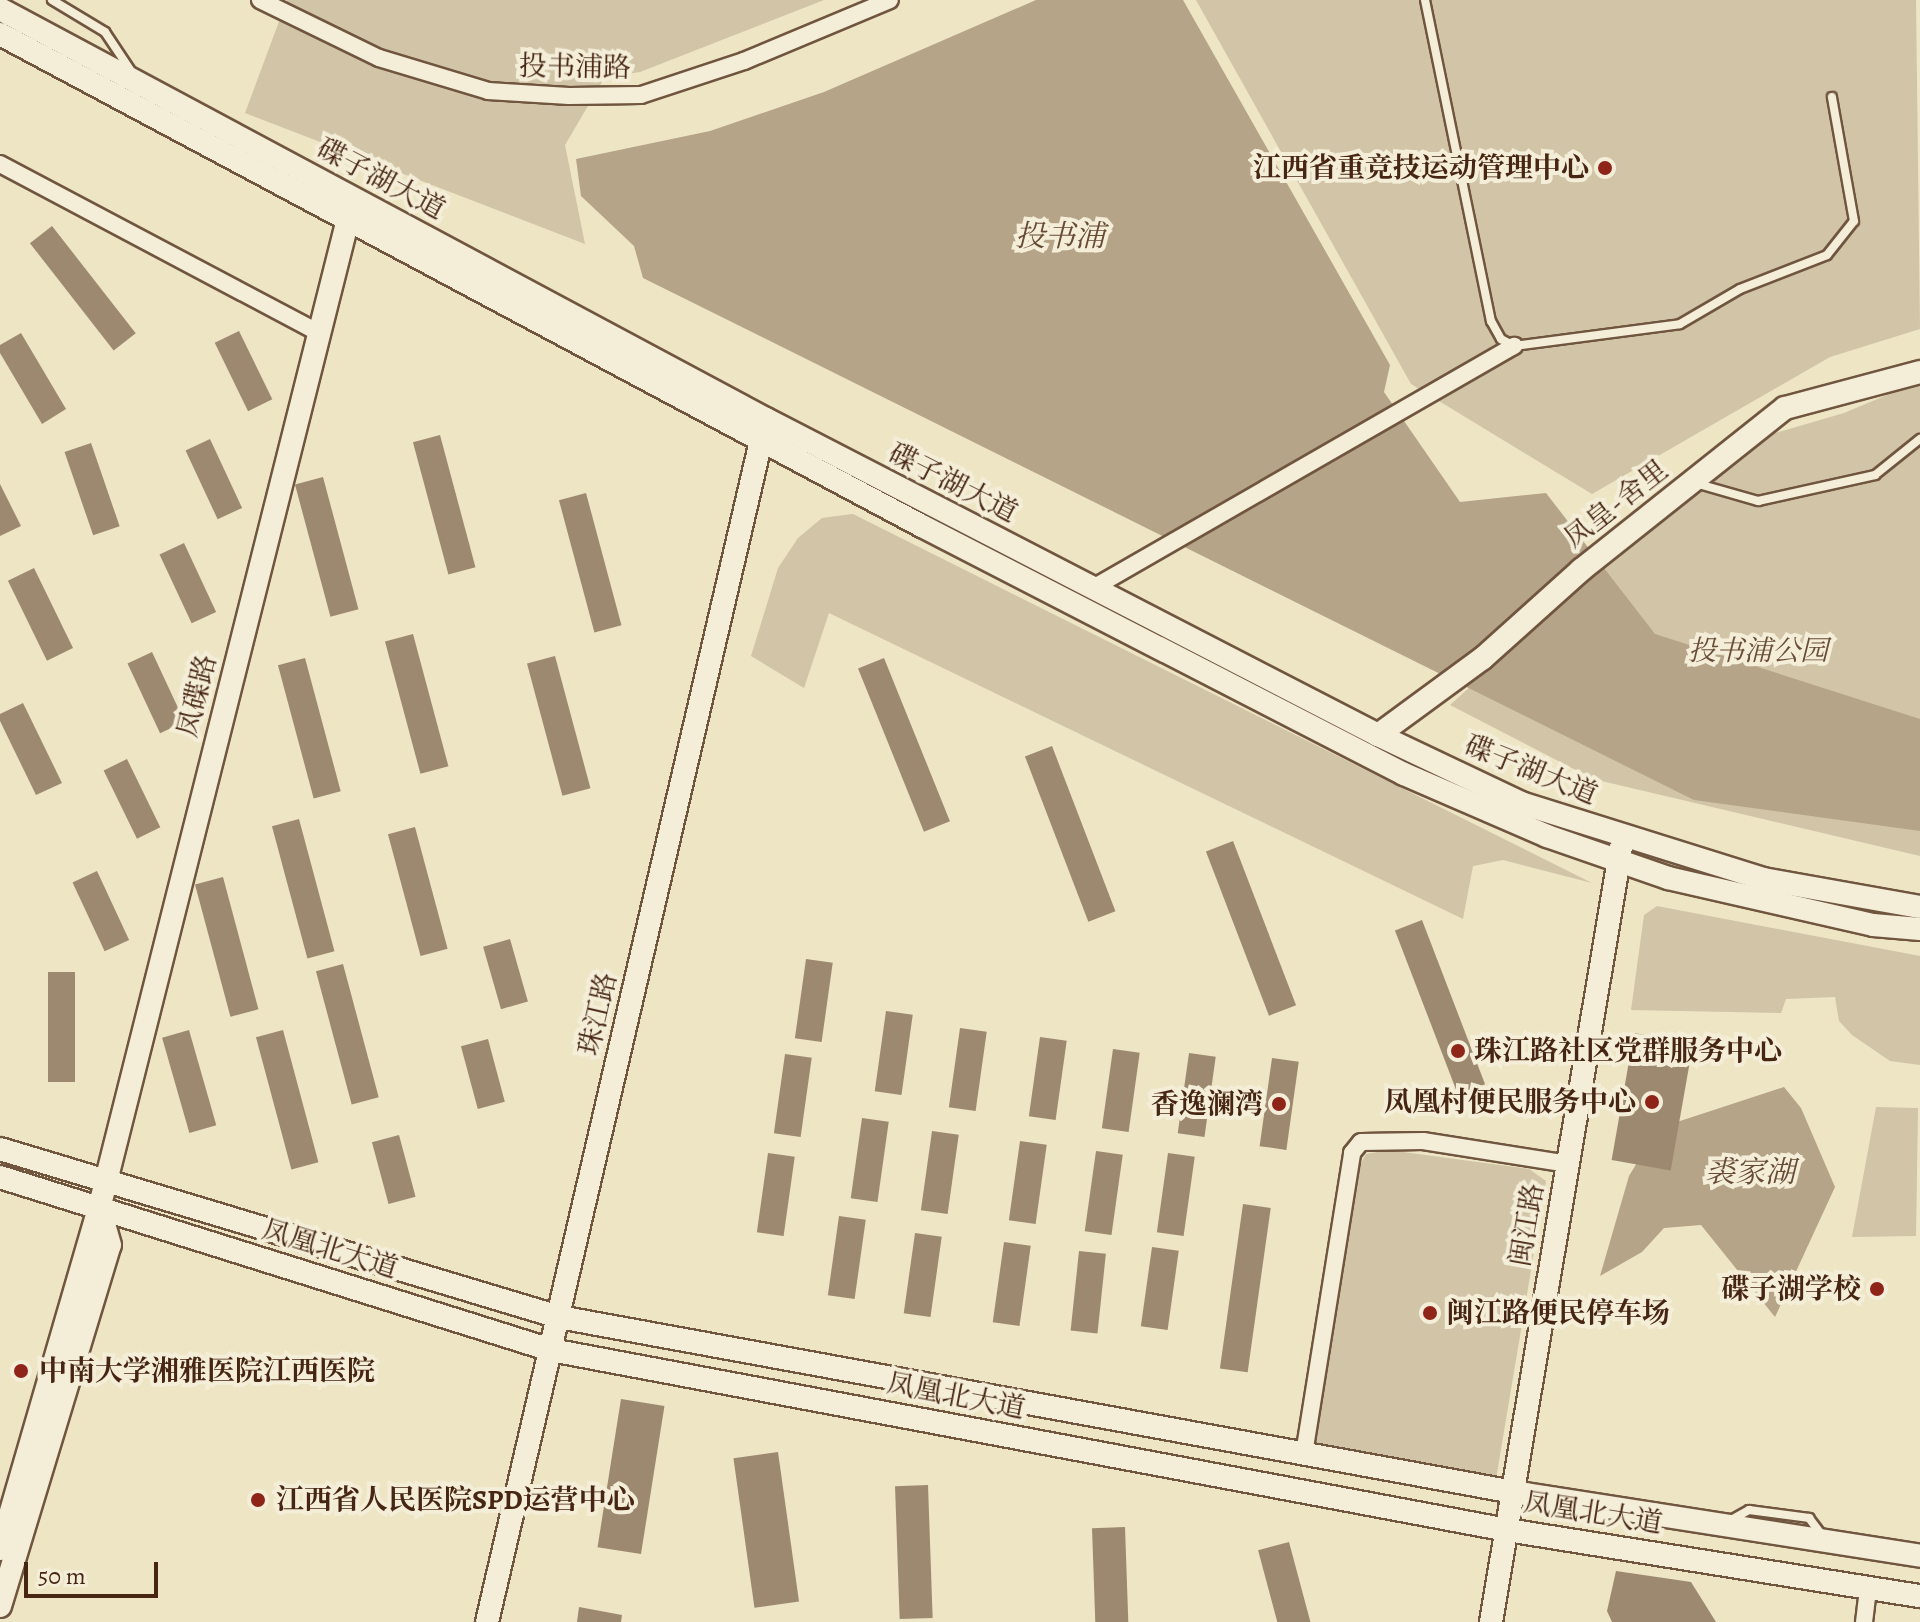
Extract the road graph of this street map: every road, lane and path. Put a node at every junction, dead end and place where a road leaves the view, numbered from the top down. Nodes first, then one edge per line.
1 (52, 0) edge
2 (260, 0) edge
3 (890, 0) edge
4 (1425, 0) edge
5 (0, 9) edge
6 (0, 34) edge
7 (141, 85) junction
8 (1832, 97) dead end
9 (0, 164) edge
10 (350, 208) junction
11 (319, 333) junction
12 (1514, 346) junction
13 (1920, 372) edge
14 (764, 429) junction
15 (1920, 439) edge
16 (1692, 482) junction
17 (1093, 588) junction
18 (1378, 735) junction
19 (1621, 850) junction
20 (1920, 907) edge
21 (1920, 929) edge
22 (0, 1149) edge
23 (1568, 1164) junction
24 (0, 1177) edge
25 (106, 1181) junction
26 (99, 1209) junction
27 (559, 1317) junction
28 (551, 1350) junction
29 (1304, 1454) junction
30 (1513, 1492) junction
31 (1507, 1530) junction
32 (0, 1549) edge
33 (1920, 1556) edge
34 (1868, 1588) junction
35 (1920, 1596) edge
36 (0, 1606) edge
37 (487, 1622) edge
38 (1491, 1622) edge
39 (1864, 1622) edge

1 - 7 lane
2 - 3 street, 投书浦路
4 - 12 lane
5 - 7 main road, 碟子湖大道
6 - 10 main road, 碟子湖大道
7 - 10 main road, 碟子湖大道
8 - 12 lane
9 - 11 street
10 - 11 main road, 凤碟路
10 - 14 main road, 碟子湖大道
11 - 25 main road, 凤碟路
12 - 17 street
13 - 16 main road, 凤皇-舍里
14 - 17 main road, 碟子湖大道
14 - 19 main road, 碟子湖大道
14 - 27 main road, 珠江路
15 - 16 lane
16 - 18 main road, 凤皇-舍里
17 - 18 main road, 碟子湖大道
18 - 19 main road, 碟子湖大道
19 - 20 main road, 碟子湖大道
19 - 21 main road, 碟子湖大道
19 - 23 main road, 闽江路
22 - 25 main road, 凤凰北大道
23 - 29 street
23 - 30 main road, 闽江路
24 - 26 main road, 凤凰北大道
25 - 26 main road, 凤碟路
25 - 27 main road, 凤凰北大道
26 - 28 main road, 凤凰北大道
26 - 32 main road, 凤碟路
26 - 36 main road, 凤碟路
27 - 28 main road, 珠江路
27 - 29 main road, 凤凰北大道
28 - 31 main road, 凤凰北大道
28 - 37 main road, 珠江路
29 - 30 main road, 凤凰北大道
30 - 31 main road, 闽江路
30 - 33 main road, 凤凰北大道
31 - 34 main road, 凤凰北大道
31 - 38 main road, 闽江路
34 - 35 main road, 凤凰北大道
34 - 39 street

